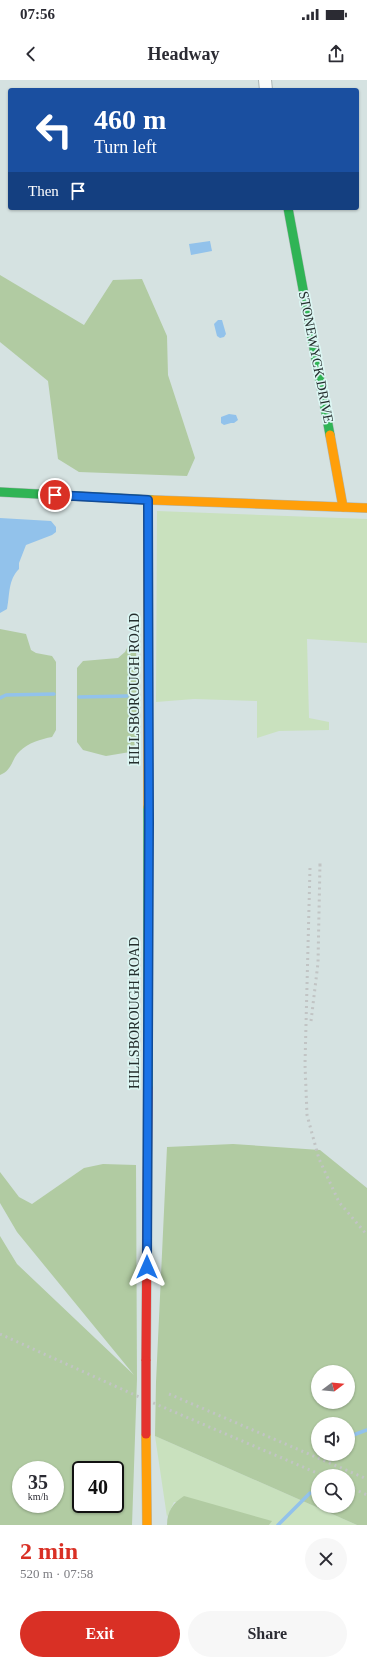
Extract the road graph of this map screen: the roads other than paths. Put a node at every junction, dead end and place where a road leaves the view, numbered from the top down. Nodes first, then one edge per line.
1 (288, 210) edge
2 (0, 492) edge
3 (148, 500) junction
4 (343, 507) junction
5 (367, 508) edge
6 (146, 1525) edge

1 - 4 street, STONEWYCK DRIVE
2 - 3 street
3 - 4 street
3 - 6 street, HILLSBOROUGH ROAD, bridge
4 - 5 street

